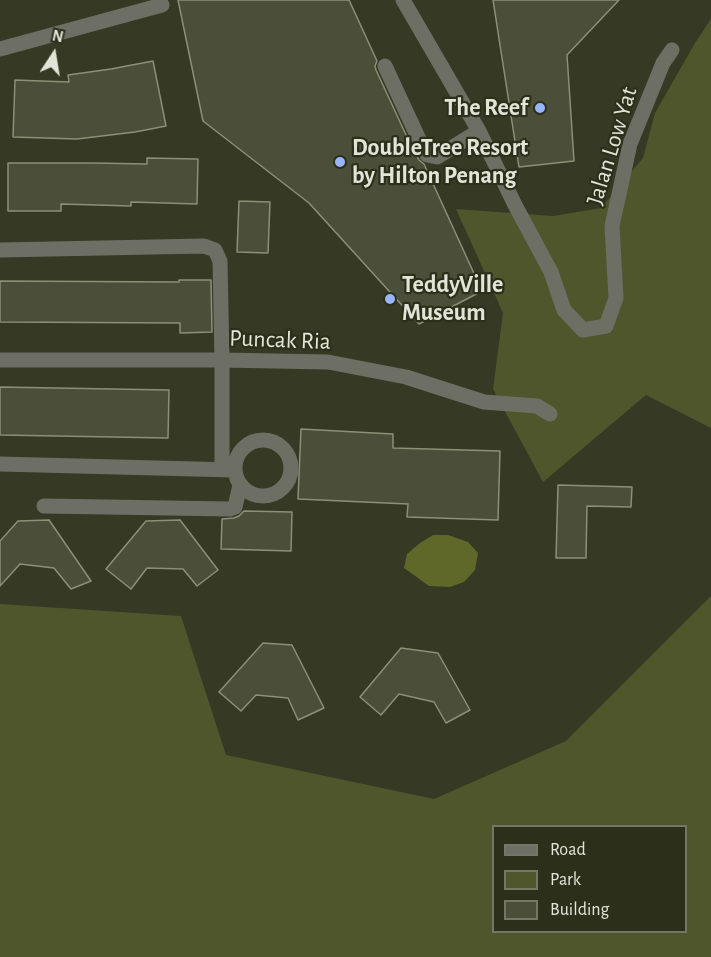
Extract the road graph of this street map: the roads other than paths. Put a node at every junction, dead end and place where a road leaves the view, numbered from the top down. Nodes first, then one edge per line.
1 (403, 0) edge
2 (153, 4) edge
3 (0, 49) edge
4 (672, 50) dead end
5 (385, 66) dead end
6 (479, 131) junction
7 (0, 250) edge
8 (0, 360) edge
9 (222, 360) junction
10 (550, 414) dead end
11 (0, 465) edge
12 (228, 470) junction
13 (240, 485) junction
14 (44, 506) dead end

1 - 6 street, Jalan Low Yat
2 - 3 street
4 - 6 street, Jalan Low Yat
5 - 6 street
7 - 9 street
8 - 9 street, Puncak Ria
9 - 10 street, Puncak Ria
9 - 12 street
11 - 12 street
12 - 13 street
12 - 13 street
13 - 14 street

